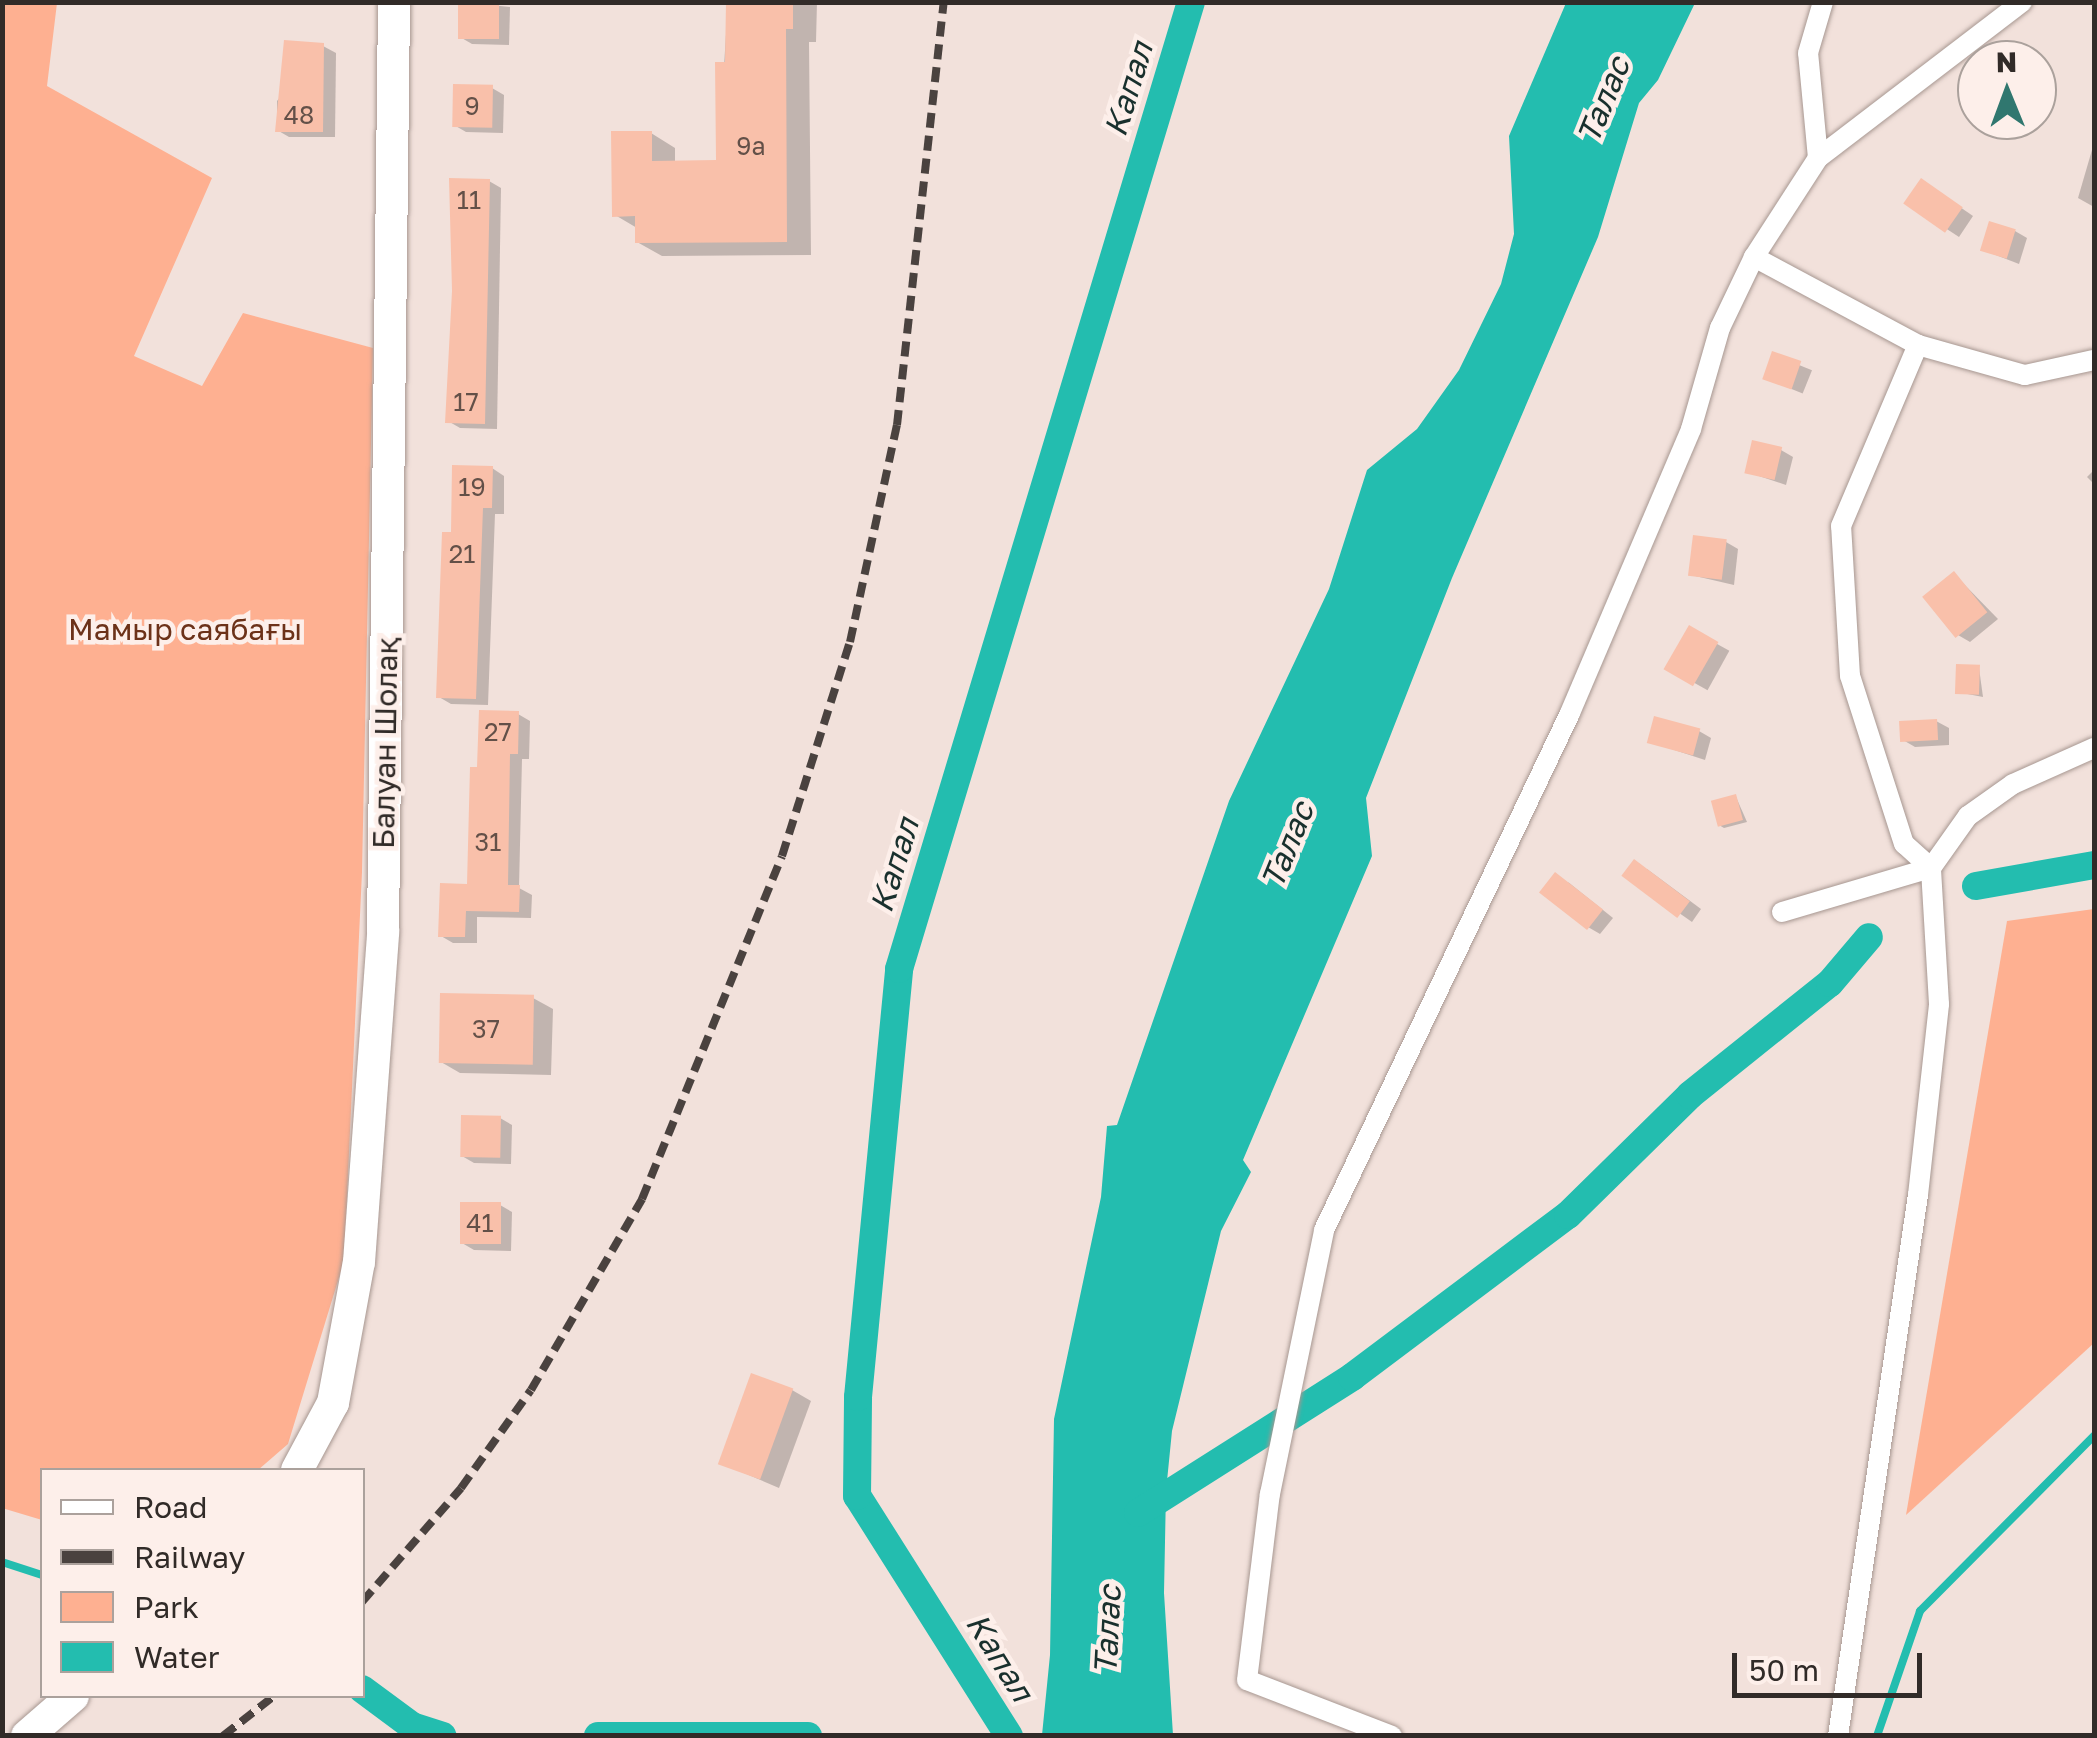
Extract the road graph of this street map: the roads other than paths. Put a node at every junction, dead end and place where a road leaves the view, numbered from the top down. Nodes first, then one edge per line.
1 (394, 2) edge
2 (1822, 2) edge
3 (2022, 2) edge
4 (1818, 158) junction
5 (1754, 257) junction
6 (1918, 345) junction
7 (2094, 360) edge
8 (2094, 748) edge
9 (1932, 868) junction
10 (1782, 912) dead end
11 (298, 1468) edge
12 (70, 1698) edge
13 (26, 1736) edge
14 (1392, 1736) edge
15 (1838, 1736) edge

1 - 11 main road, Балуан Шолақ
2 - 4 street
3 - 4 street
4 - 5 street
5 - 6 street
5 - 14 street
6 - 7 street
6 - 9 street
8 - 9 street
9 - 10 street
9 - 15 street
12 - 13 main road

